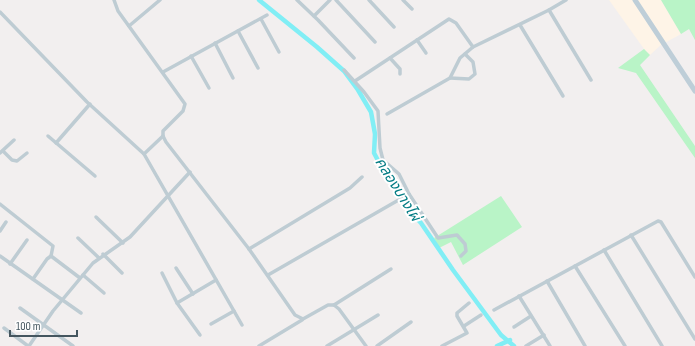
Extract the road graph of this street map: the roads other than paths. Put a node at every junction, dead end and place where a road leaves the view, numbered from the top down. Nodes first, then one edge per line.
1 (114, 0) edge
2 (160, 0) edge
3 (296, 0) edge
4 (330, 0) edge
5 (336, 0) edge
6 (369, 0) edge
7 (403, 0) edge
8 (566, 0) edge
9 (635, 0) edge
10 (412, 9) dead end
11 (549, 10) junction
12 (0, 12) edge
13 (267, 16) dead end
14 (314, 16) junction
15 (261, 19) junction
16 (520, 25) junction
17 (129, 26) junction
18 (394, 27) dead end
19 (238, 31) junction
20 (417, 40) junction
21 (375, 42) dead end
22 (215, 43) junction
23 (473, 47) junction
24 (279, 52) dead end
25 (426, 53) dead end
26 (465, 54) junction
27 (191, 56) junction
28 (354, 58) dead end
29 (390, 58) junction
30 (258, 68) dead end
31 (344, 70) dead end
32 (163, 72) junction
33 (400, 74) dead end
34 (233, 78) dead end
35 (450, 78) junction
36 (591, 80) dead end
37 (355, 81) junction
38 (208, 88) dead end
39 (695, 91) edge
40 (563, 96) dead end
41 (90, 104) junction
42 (387, 114) dead end
43 (48, 136) dead end
44 (163, 136) junction
45 (14, 140) dead end
46 (56, 143) junction
47 (2, 152) edge
48 (27, 153) dead end
49 (144, 154) junction
50 (190, 172) junction
51 (95, 176) dead end
52 (362, 177) dead end
53 (407, 195) junction
54 (168, 196) junction
55 (0, 204) edge
56 (96, 217) dead end
57 (6, 222) dead end
58 (0, 231) edge
59 (631, 235) junction
60 (78, 238) dead end
61 (27, 240) dead end
62 (123, 243) junction
63 (249, 249) junction
64 (604, 250) junction
65 (104, 254) junction
66 (0, 256) edge
67 (51, 256) junction
68 (461, 256) dead end
69 (99, 258) junction
70 (10, 264) junction
71 (575, 266) junction
72 (176, 268) dead end
73 (391, 270) dead end
74 (122, 273) dead end
75 (162, 273) dead end
76 (268, 276) junction
77 (81, 277) junction
78 (695, 277) edge
79 (33, 279) junction
80 (216, 280) junction
81 (547, 281) junction
82 (104, 293) dead end
83 (193, 294) junction
84 (519, 296) junction
85 (62, 300) junction
86 (177, 303) junction
87 (469, 303) dead end
88 (334, 305) junction
89 (20, 308) dead end
90 (494, 310) dead end
91 (234, 311) junction
92 (81, 313) dead end
93 (378, 315) dead end
94 (481, 315) dead end
95 (532, 316) junction
96 (303, 320) junction
97 (411, 322) dead end
98 (211, 324) dead end
99 (44, 325) junction
100 (242, 326) dead end
101 (464, 326) junction
102 (514, 327) dead end
103 (4, 328) dead end
104 (354, 330) junction
105 (200, 335) dead end
106 (544, 335) junction
107 (695, 339) edge
108 (28, 346) edge
109 (73, 346) edge
110 (259, 346) edge
111 (327, 346) edge
112 (366, 346) edge
113 (376, 346) edge
114 (442, 346) edge
115 (526, 346) edge
116 (550, 346) edge
117 (585, 346) edge
118 (625, 346) edge
119 (662, 346) edge

1 - 17 street
2 - 17 street
3 - 14 street
4 - 14 street
5 - 21 street
6 - 18 street
7 - 10 street
8 - 11 street
9 - 39 street
11 - 16 street
11 - 36 street
12 - 41 street
13 - 15 street
14 - 28 street
15 - 19 street
15 - 24 street
16 - 23 street
16 - 40 street
17 - 32 street
19 - 22 street
19 - 30 street
20 - 23 street
20 - 25 street
20 - 29 street
22 - 27 street
22 - 34 street
23 - 26 street
26 - 35 street
26 - 35 street
27 - 32 street
27 - 38 street
29 - 33 street
29 - 37 street
31 - 37 street
32 - 44 street
35 - 42 street
37 - 53 street
41 - 46 street
41 - 49 street
43 - 46 street
44 - 49 street
44 - 50 street
45 - 47 street
46 - 51 street
47 - 48 street
49 - 54 street
50 - 54 street
50 - 63 street
52 - 63 street
53 - 68 street
53 - 76 street
54 - 62 street
54 - 80 street
55 - 67 street
56 - 62 street
57 - 58 street
59 - 64 street
59 - 78 street
59 - 107 street
60 - 69 street
61 - 70 street
62 - 65 street
63 - 76 street
64 - 71 street
64 - 119 street
65 - 69 street
65 - 74 street
66 - 70 street
67 - 77 street
67 - 79 street
69 - 77 street
70 - 79 street
71 - 81 street
71 - 118 street
72 - 83 street
73 - 88 street
75 - 86 street
76 - 96 street
77 - 82 street
77 - 85 street
79 - 85 street
80 - 83 street
80 - 91 street
81 - 84 street
81 - 117 street
83 - 86 street
84 - 90 street
84 - 95 street
85 - 92 street
85 - 99 street
86 - 105 street
87 - 101 street
88 - 96 street
88 - 104 street
89 - 99 street
91 - 98 street
91 - 100 street
93 - 104 street
94 - 101 street
95 - 102 street
95 - 106 street
96 - 110 street
97 - 113 street
99 - 108 street
99 - 109 street
101 - 114 street
103 - 108 street
104 - 111 street
104 - 112 street
106 - 115 street
106 - 116 street

